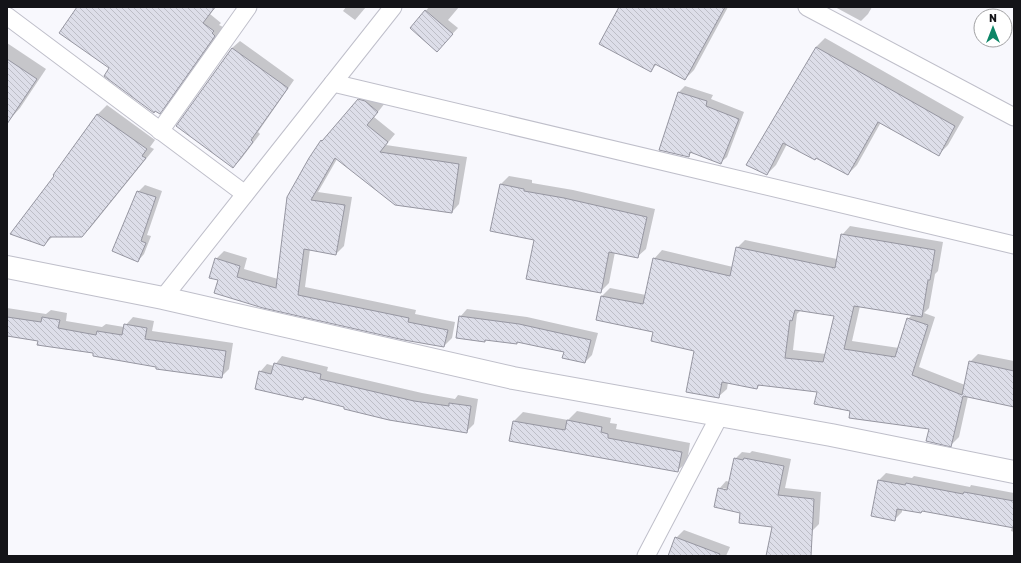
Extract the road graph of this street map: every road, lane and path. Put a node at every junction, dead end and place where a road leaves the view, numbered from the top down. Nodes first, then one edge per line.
1 (248, 7) edge
2 (393, 7) edge
3 (807, 7) edge
4 (7, 16) edge
5 (333, 83) junction
6 (1014, 117) edge
7 (160, 130) junction
8 (245, 194) junction
9 (1014, 245) edge
10 (7, 267) edge
11 (163, 298) junction
12 (720, 415) junction
13 (1014, 472) edge
14 (646, 556) edge

1 - 7 street
2 - 5 street
3 - 6 street
4 - 7 street
5 - 8 street
5 - 9 street
7 - 8 street
8 - 11 street
10 - 11 street
11 - 12 street
12 - 13 street
12 - 14 street

